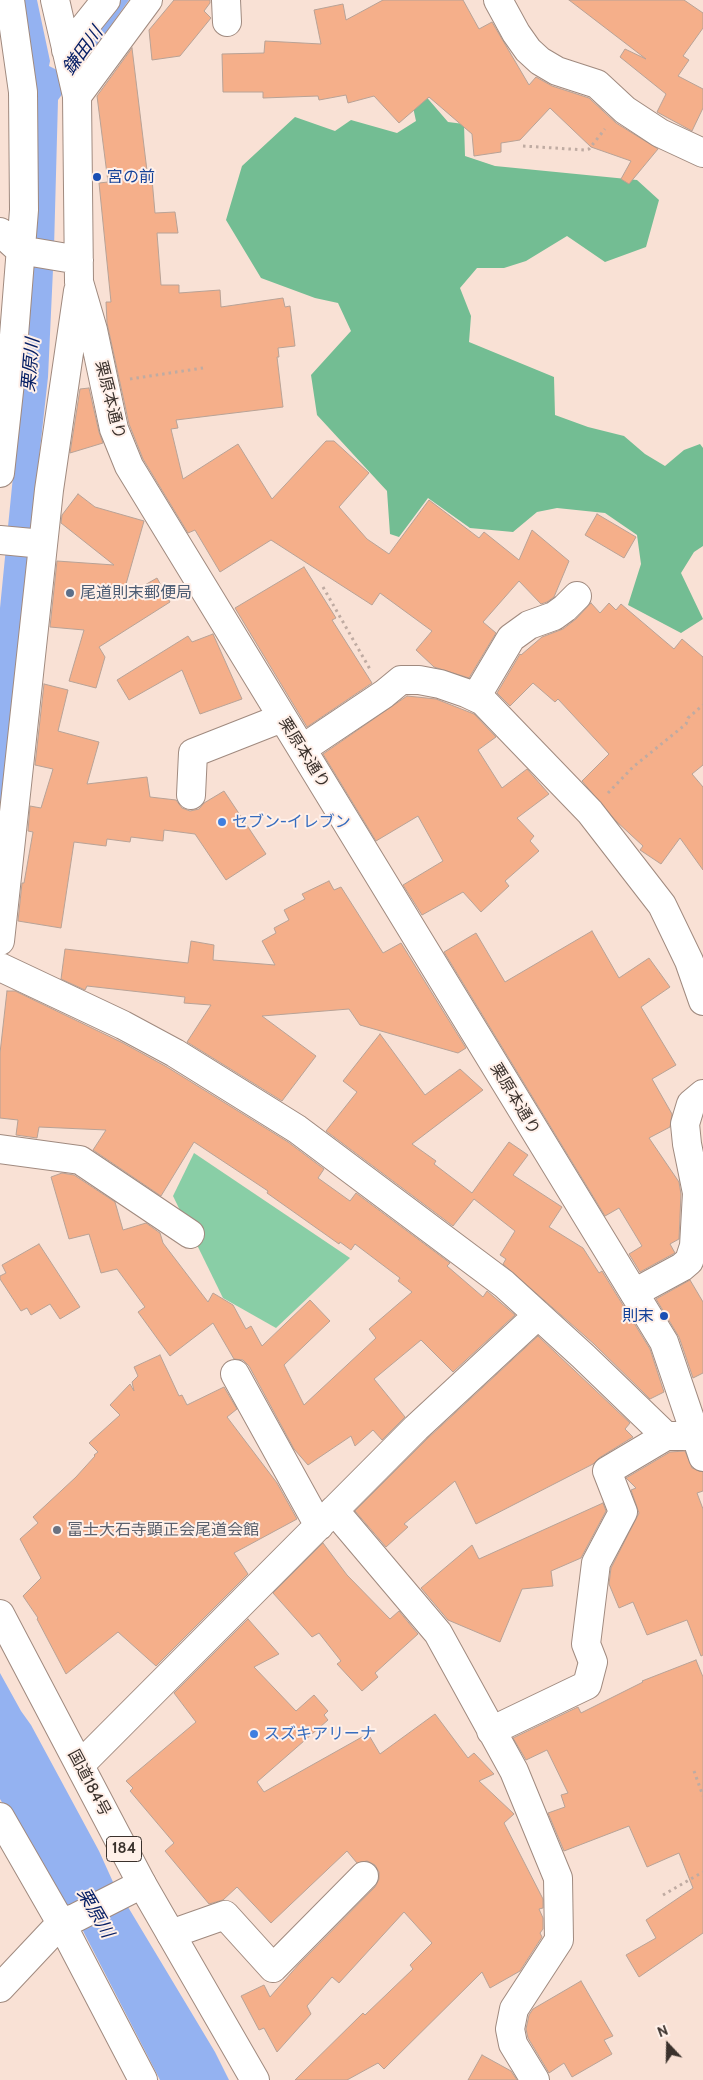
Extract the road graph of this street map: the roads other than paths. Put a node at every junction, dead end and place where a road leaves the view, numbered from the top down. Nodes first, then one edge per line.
1 (10, 0) edge
2 (55, 0) edge
3 (106, 0) edge
4 (148, 0) edge
5 (498, 0) edge
6 (66, 50) junction
7 (76, 92) junction
8 (703, 153) edge
9 (0, 232) edge
10 (25, 251) junction
11 (72, 266) junction
12 (0, 467) edge
13 (1, 541) edge
14 (39, 544) junction
15 (577, 596) dead end
16 (476, 697) junction
17 (282, 718) junction
18 (302, 749) junction
19 (191, 795) dead end
20 (0, 941) edge
21 (0, 966) edge
22 (703, 1001) edge
23 (703, 1094) edge
24 (0, 1149) edge
25 (190, 1234) dead end
26 (634, 1293) junction
27 (538, 1315) junction
28 (235, 1374) dead end
29 (666, 1436) junction
30 (701, 1442) edge
31 (327, 1518) junction
32 (0, 1614) edge
33 (492, 1731) junction
34 (80, 1765) junction
35 (0, 1818) edge
36 (364, 1876) dead end
37 (134, 1888) junction
38 (68, 1921) junction
39 (171, 1934) junction
40 (0, 1988) edge
41 (142, 2080) edge
42 (255, 2080) edge
43 (535, 2080) edge

1 - 10 main road
2 - 6 main road, 栗原本通り
3 - 6 main road
4 - 7 main road
5 - 8 main road
6 - 7 main road, 栗原本通り
7 - 11 main road, 栗原本通り
9 - 10 main road
10 - 11 main road
10 - 12 main road
11 - 14 main road
11 - 17 main road, 栗原本通り
13 - 14 main road
14 - 20 main road
15 - 16 main road
16 - 18 main road
16 - 22 main road
17 - 18 main road, 栗原本通り
17 - 19 main road
18 - 26 main road, 栗原本通り
21 - 27 main road
23 - 26 main road
24 - 25 main road
26 - 30 main road, 栗原本通り
27 - 29 main road
27 - 31 main road
28 - 31 main road
29 - 30 main road
29 - 33 main road
31 - 33 main road
31 - 34 main road
32 - 34 main road, 国道184号 / 184
33 - 43 main road
34 - 37 main road, 国道184号 / 184
35 - 38 main road
36 - 39 main road
37 - 38 main road
37 - 39 main road, 国道184号 / 184
38 - 40 main road
38 - 41 main road
39 - 42 main road, 国道184号 / 184

